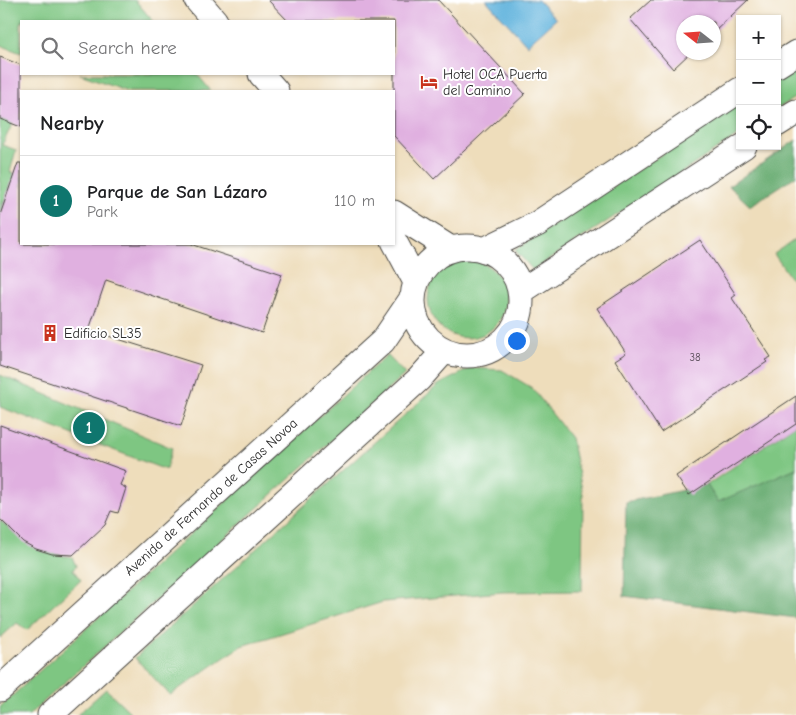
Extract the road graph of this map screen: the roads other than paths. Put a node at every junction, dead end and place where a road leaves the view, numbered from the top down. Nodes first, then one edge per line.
1 (196, 0) edge
2 (214, 20) edge
3 (796, 53) edge
4 (781, 62) edge
5 (262, 75) edge
6 (275, 90) edge
7 (736, 93) edge
8 (796, 112) edge
9 (781, 121) edge
10 (738, 150) edge
11 (395, 214) edge
12 (395, 243) edge
13 (451, 249) junction
14 (484, 250) junction
15 (414, 289) junction
16 (520, 292) junction
17 (444, 351) junction
18 (0, 689) edge
19 (50, 715) edge

1 - 2 street
3 - 4 street
5 - 6 street
7 - 14 street
8 - 9 street
10 - 16 street
11 - 13 street
12 - 15 street
13 - 14 street
13 - 15 street
14 - 16 street
15 - 17 street
15 - 18 street, Avenida de Fernando de Casas Novoa
16 - 17 street
17 - 19 street

